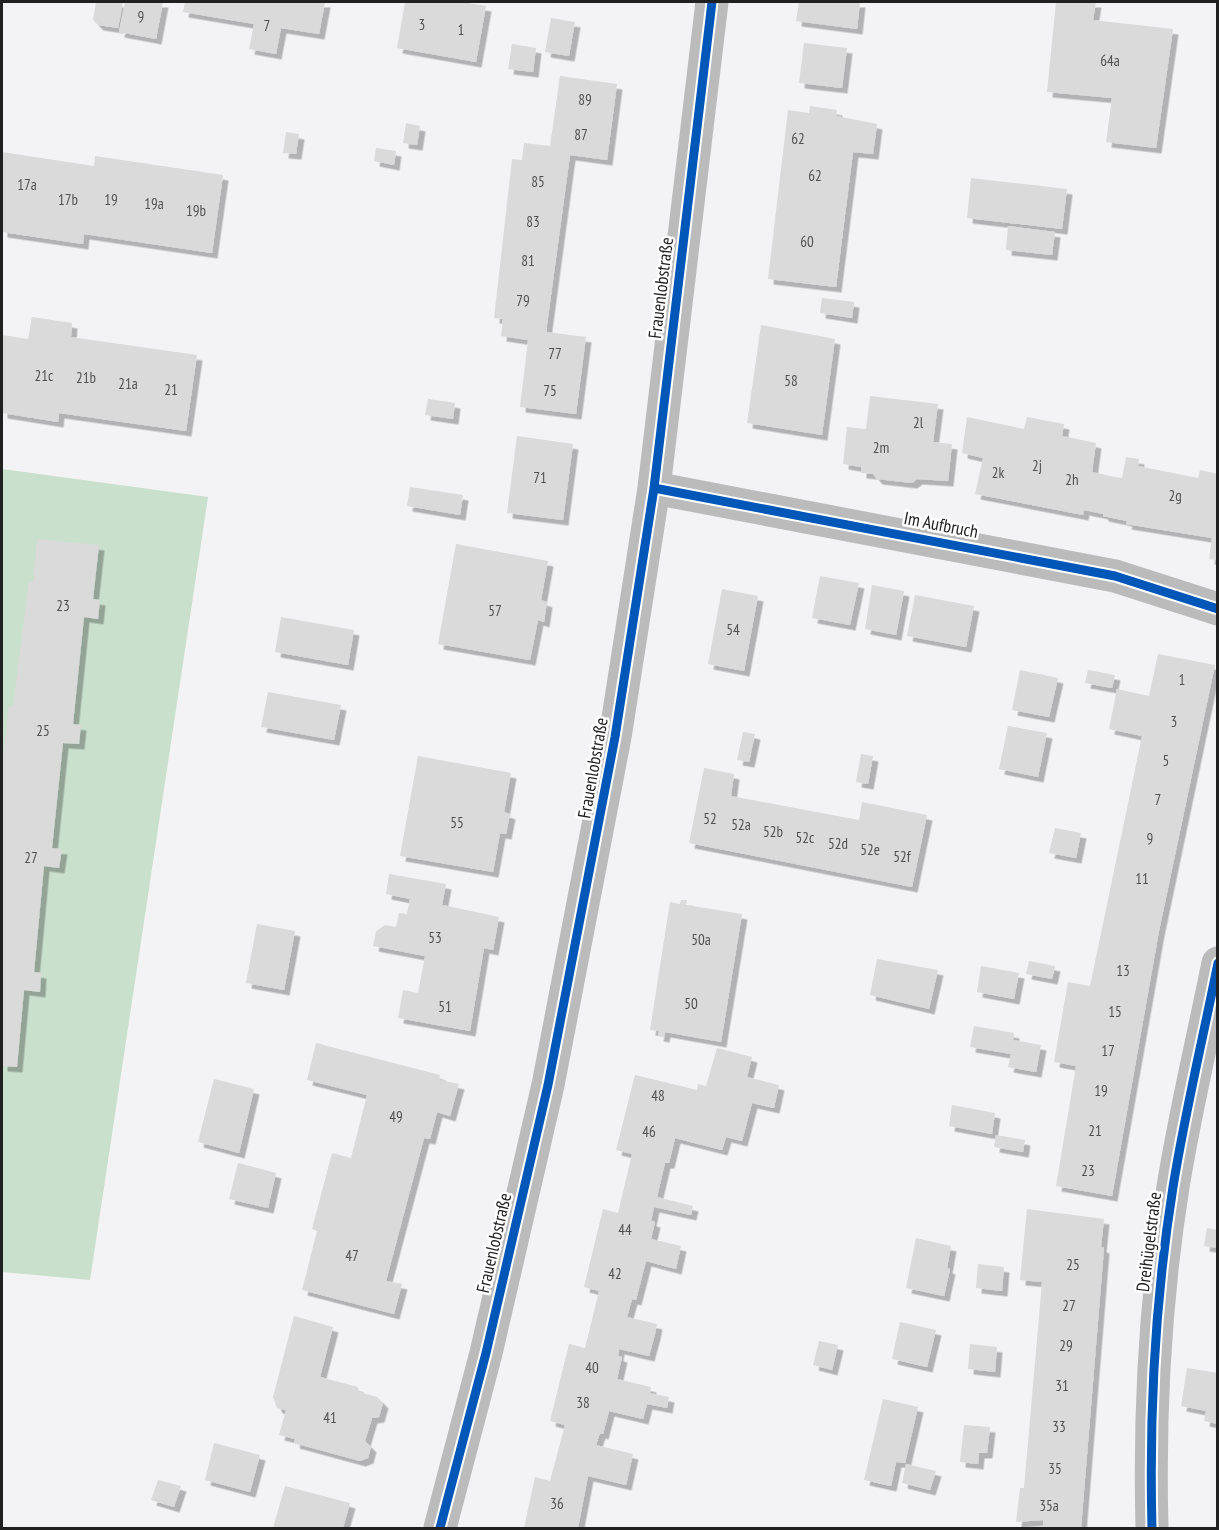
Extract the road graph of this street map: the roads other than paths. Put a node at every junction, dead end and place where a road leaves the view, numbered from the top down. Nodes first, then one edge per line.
1 (712, 2) edge
2 (654, 488) junction
3 (1218, 609) edge
4 (1218, 963) edge
5 (440, 1528) edge
6 (1152, 1528) edge

1 - 2 street, Frauenlobstraße
2 - 3 street, Im Aufbruch
2 - 5 street, Frauenlobstraße
4 - 6 street, Dreihügelstraße

